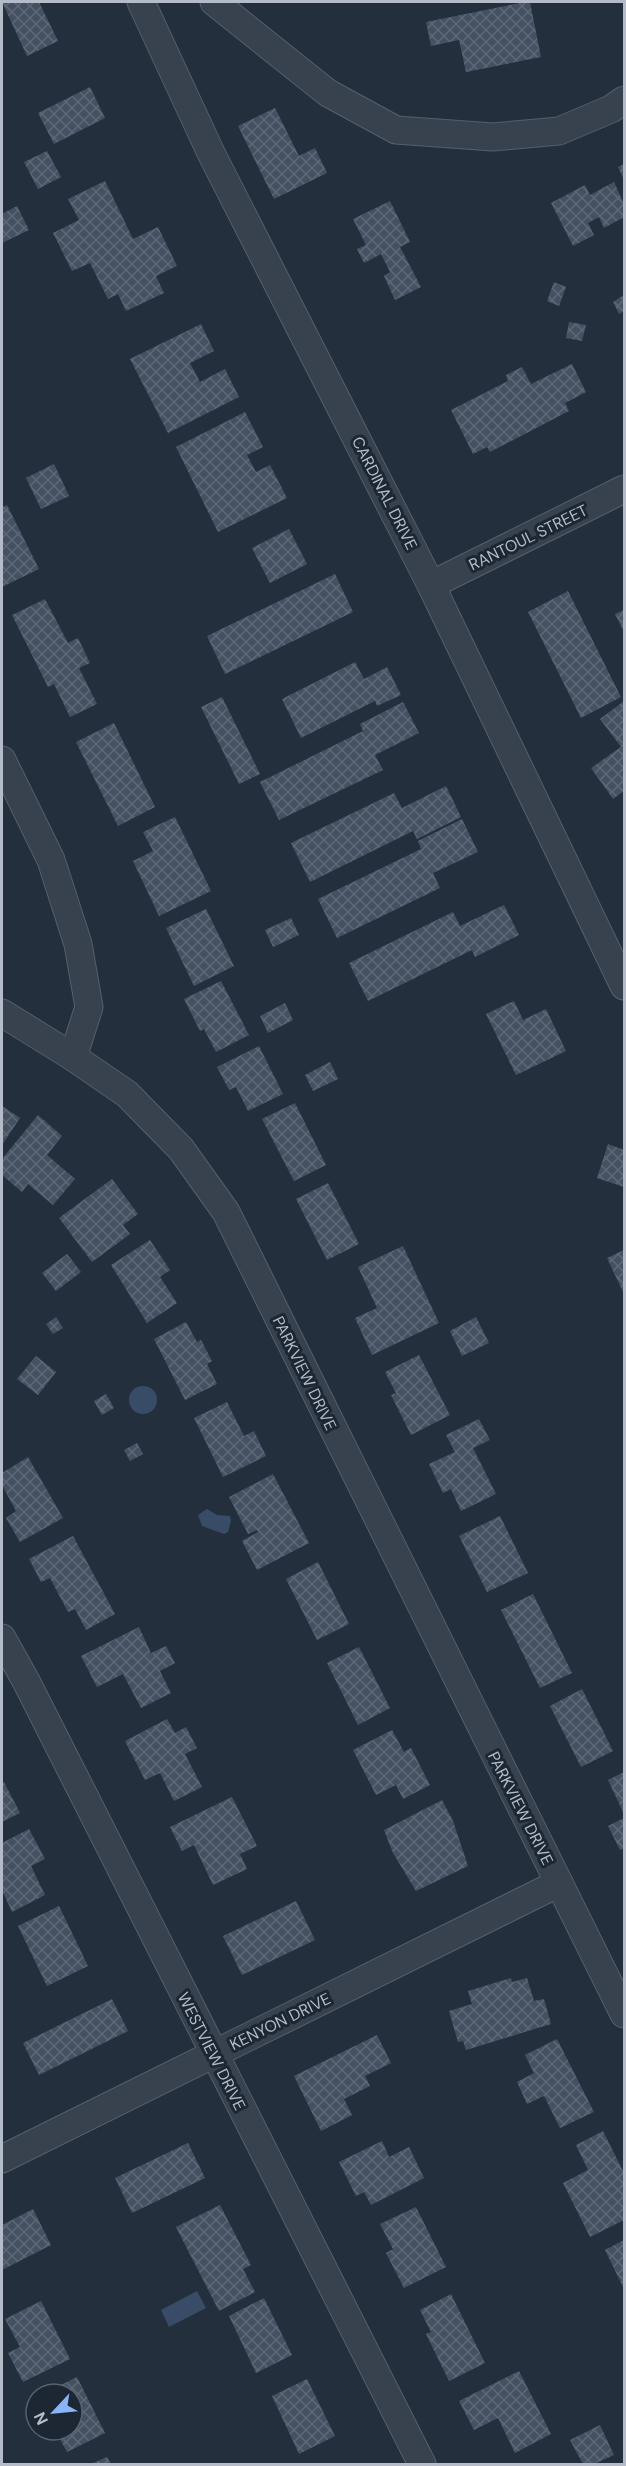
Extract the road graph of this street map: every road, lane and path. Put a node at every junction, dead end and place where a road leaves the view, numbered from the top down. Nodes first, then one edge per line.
1 (141, 2) edge
2 (214, 2) edge
3 (624, 100) edge
4 (624, 489) edge
5 (431, 585) junction
6 (2, 760) edge
7 (624, 986) edge
8 (2, 1013) edge
9 (73, 1057) junction
10 (2, 1638) edge
11 (559, 1883) junction
12 (624, 2014) edge
13 (213, 2054) junction
14 (2, 2159) edge
15 (422, 2464) edge

1 - 5 street, CARDINAL DRIVE
2 - 3 street
4 - 5 street, RANTOUL STREET
5 - 7 street, CARDINAL DRIVE
6 - 9 street
8 - 9 street, PARKVIEW DRIVE
9 - 11 street, PARKVIEW DRIVE
10 - 13 street, WESTVIEW DRIVE
11 - 12 street, PARKVIEW DRIVE
11 - 13 street, KENYON DRIVE
13 - 14 street, KENYON DRIVE
13 - 15 street, WESTVIEW DRIVE

